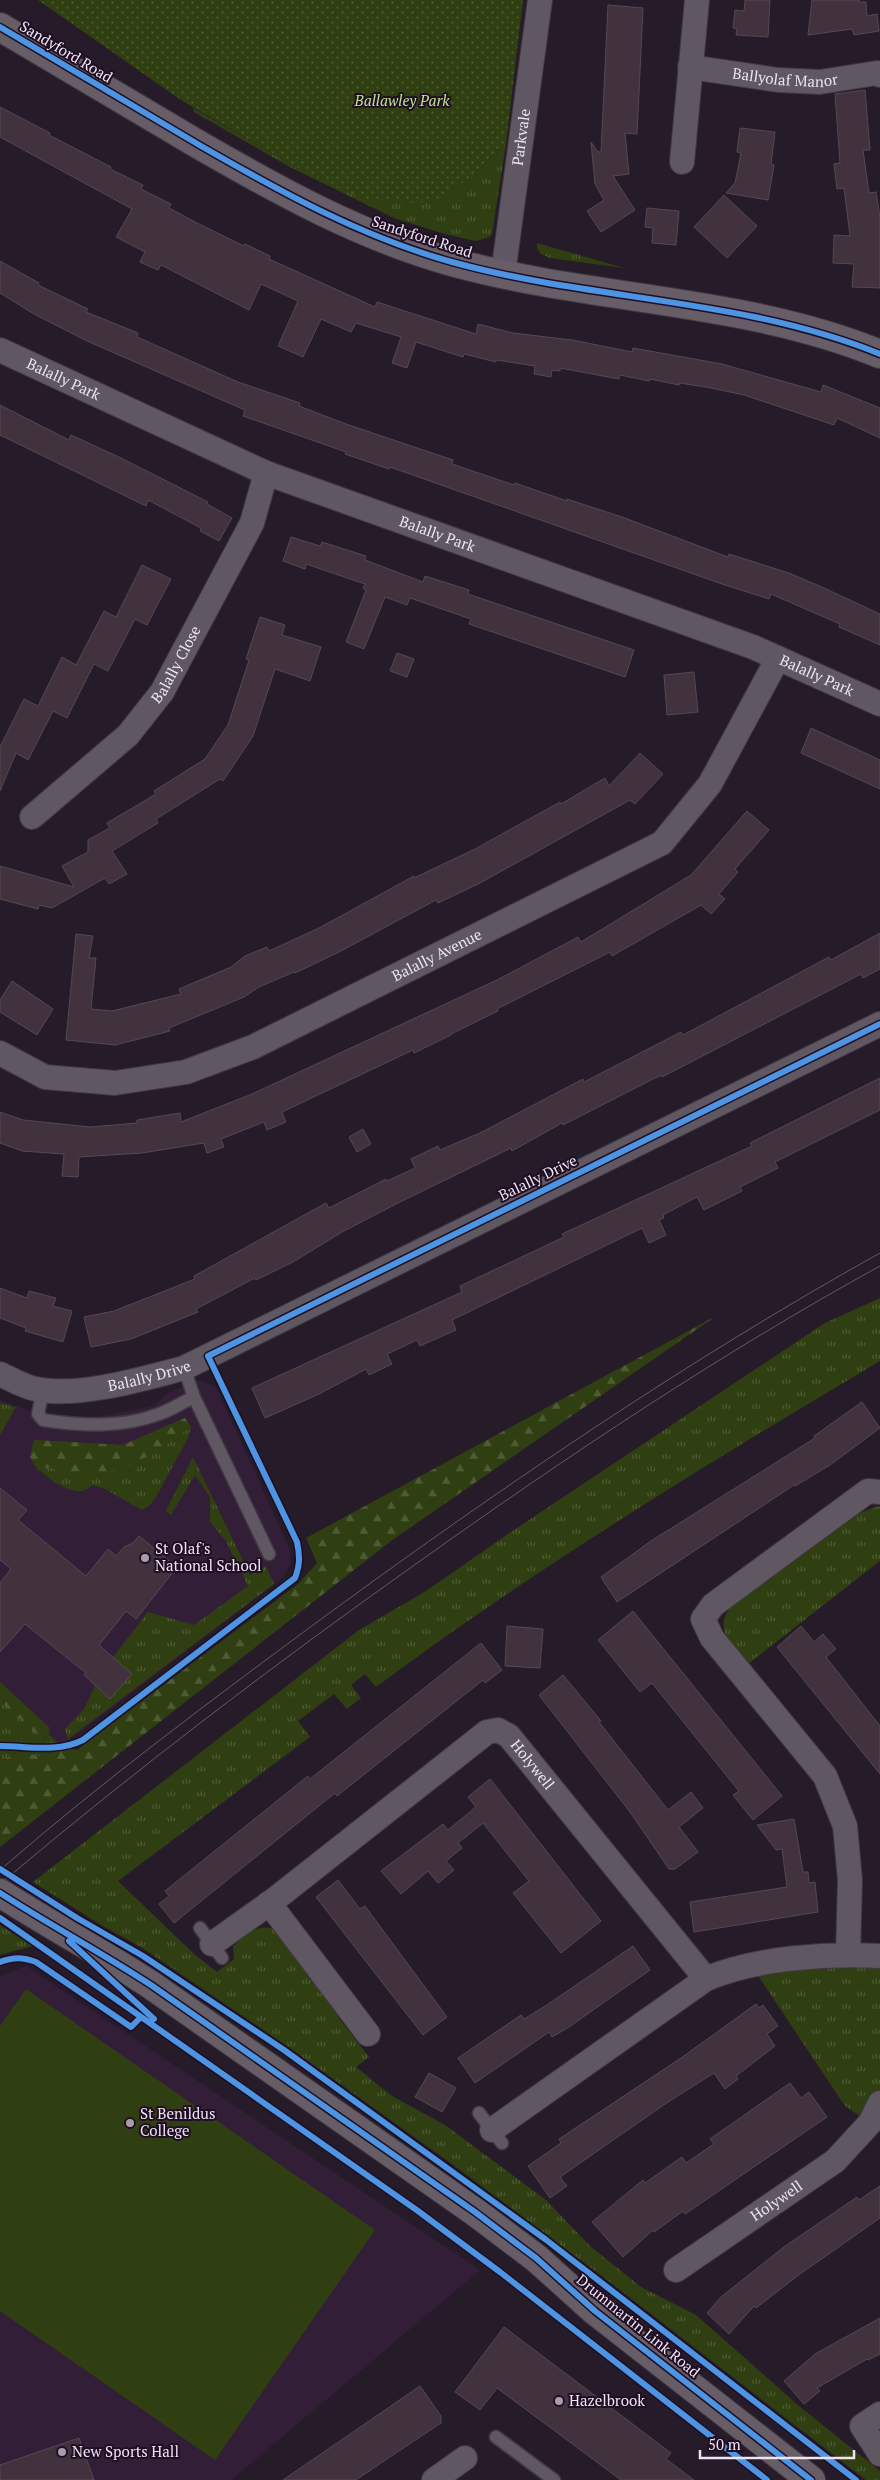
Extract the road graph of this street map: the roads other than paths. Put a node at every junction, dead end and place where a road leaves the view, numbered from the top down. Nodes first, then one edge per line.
1 (540, 0) edge
2 (697, 0) edge
3 (0, 28) edge
4 (690, 67) junction
5 (880, 75) edge
6 (682, 162) dead end
7 (503, 274) junction
8 (0, 350) edge
9 (880, 354) edge
10 (266, 473) junction
11 (778, 658) junction
12 (880, 704) edge
13 (32, 817) dead end
14 (880, 1024) edge
15 (0, 1053) edge
16 (184, 1368) junction
17 (0, 1374) edge
18 (44, 1390) junction
19 (194, 1397) junction
20 (880, 1492) edge
21 (269, 1554) dead end
22 (0, 1893) edge
23 (269, 1903) junction
24 (211, 1943) dead end
25 (848, 1954) junction
26 (880, 1956) edge
27 (706, 1979) junction
28 (368, 2034) dead end
29 (877, 2120) edge
30 (491, 2129) dead end
31 (676, 2270) dead end
32 (880, 2414) edge
33 (496, 2437) dead end
34 (880, 2454) edge
35 (465, 2458) dead end
36 (434, 2480) edge
37 (554, 2480) edge
38 (811, 2480) edge

1 - 7 street, Parkvale
2 - 4 street
3 - 7 main road, Sandyford Road
4 - 5 street, Ballyolaf Manor
4 - 6 street
7 - 9 main road, Sandyford Road
8 - 10 street, Balally Park
10 - 11 street, Balally Park
10 - 13 street, Balally Close
11 - 12 street, Balally Park
11 - 15 street, Balally Avenue
14 - 16 street, Balally Drive
16 - 18 street, Balally Drive
16 - 19 lane
17 - 18 street, Balally Drive
18 - 19 lane
19 - 21 lane
20 - 25 street
22 - 38 main road, Drummartin Link Road
23 - 24 street, Holywell
23 - 27 street, Holywell
23 - 28 street
25 - 26 street
25 - 27 street
27 - 30 street
29 - 31 street, Holywell
32 - 34 street
33 - 37 lane
35 - 36 street

